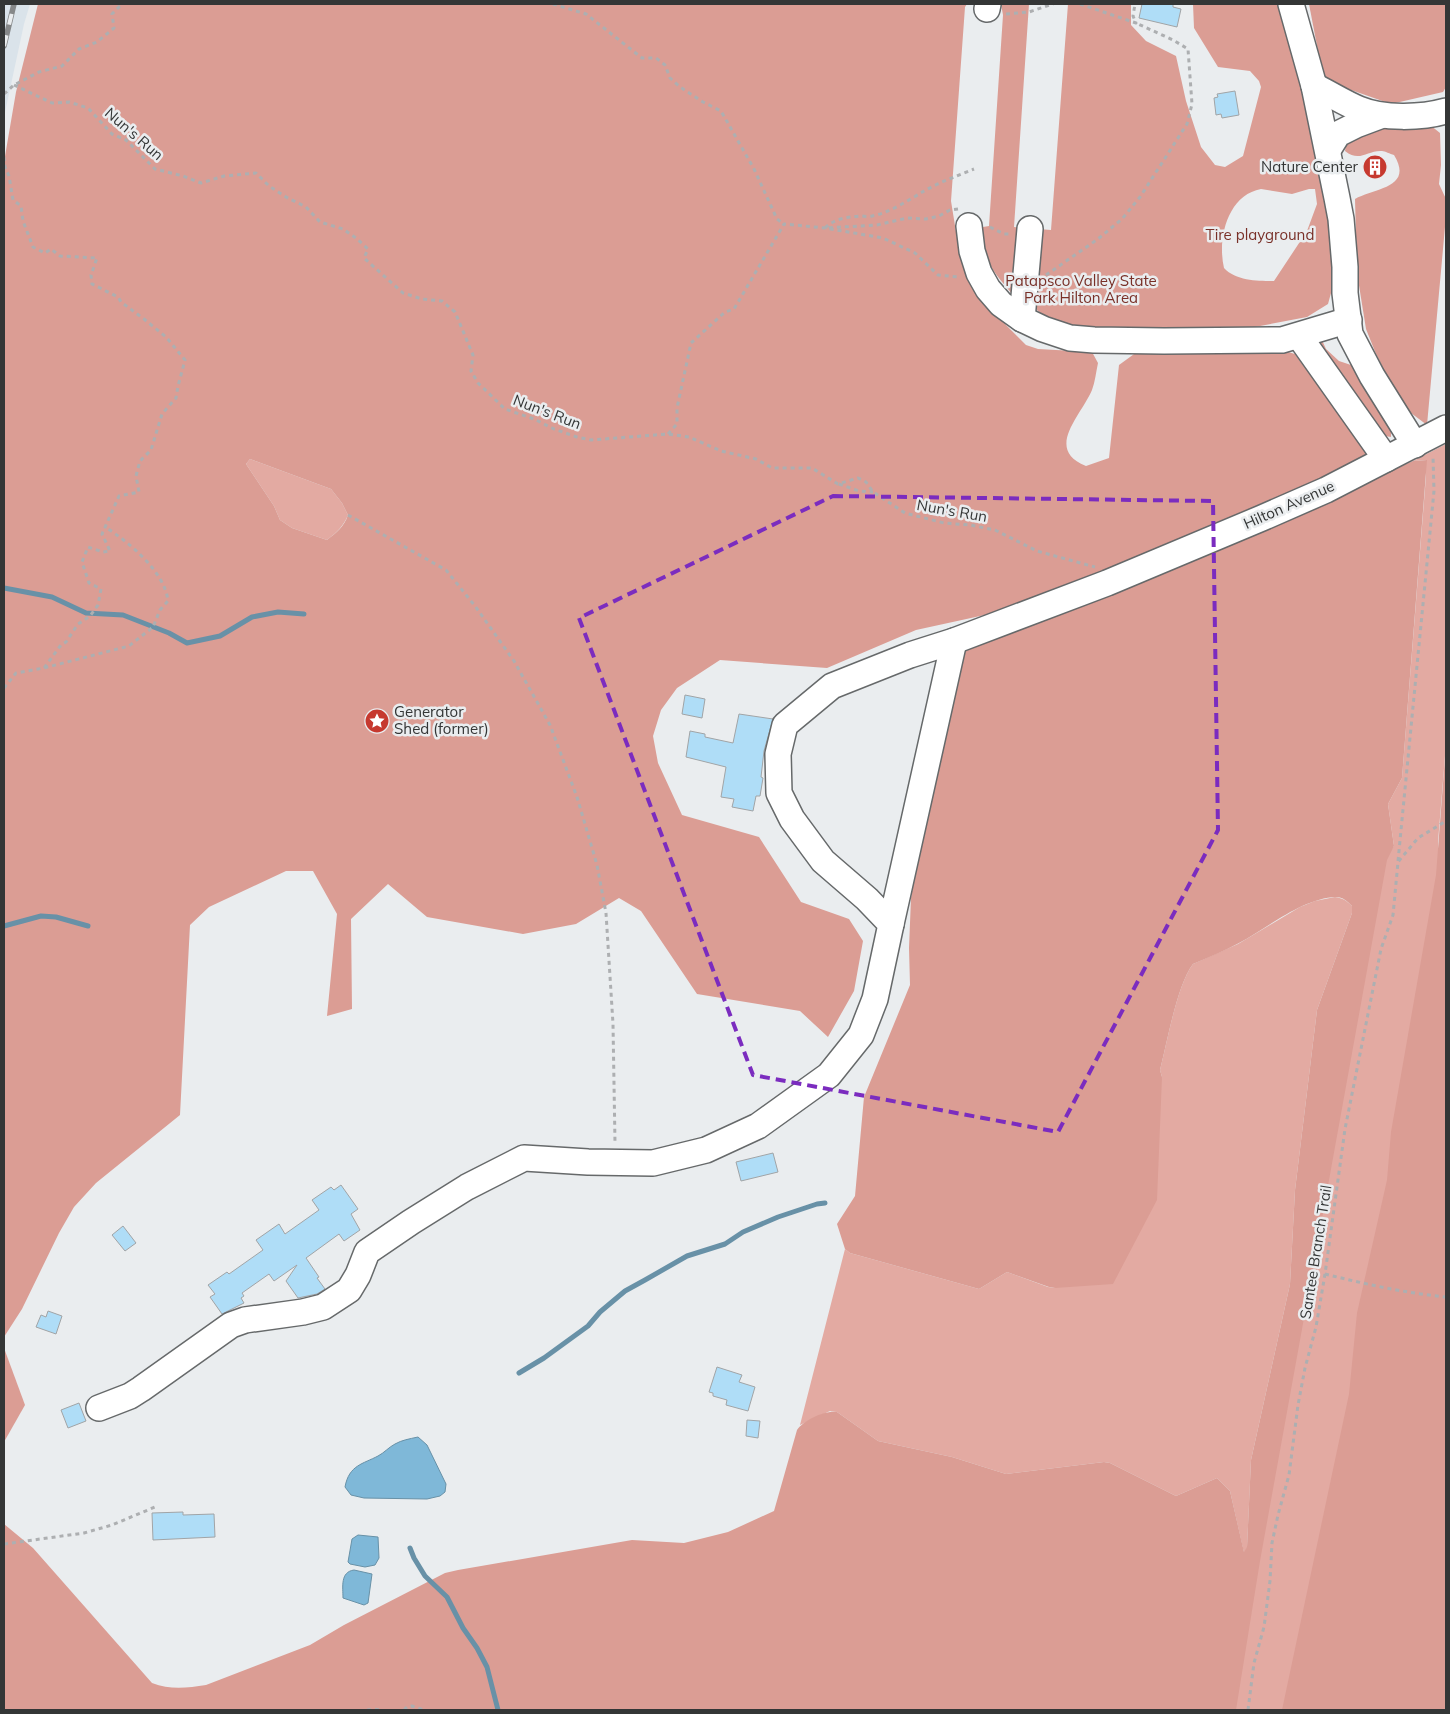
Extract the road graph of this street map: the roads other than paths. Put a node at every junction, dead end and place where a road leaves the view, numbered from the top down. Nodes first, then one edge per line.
1 (1291, 4) edge
2 (1314, 86) junction
3 (1446, 111) edge
4 (1380, 116) junction
5 (1328, 150) junction
6 (972, 220) road end
7 (1021, 232) road end
8 (1022, 319) junction
9 (1349, 320) junction
10 (1299, 336) junction
11 (1431, 436) edge
12 (1386, 459) junction
13 (954, 641) junction
14 (891, 924) junction
15 (99, 1408) dead end

1 - 2 street
2 - 4 street
2 - 5 street
3 - 4 street
4 - 5 street
5 - 9 street
6 - 8 street
7 - 8 street
8 - 10 street
9 - 10 street
9 - 11 street
10 - 12 street
11 - 12 street, Hilton Avenue
12 - 13 street, Hilton Avenue
13 - 14 street
13 - 14 street, Hilton Avenue
14 - 15 street

